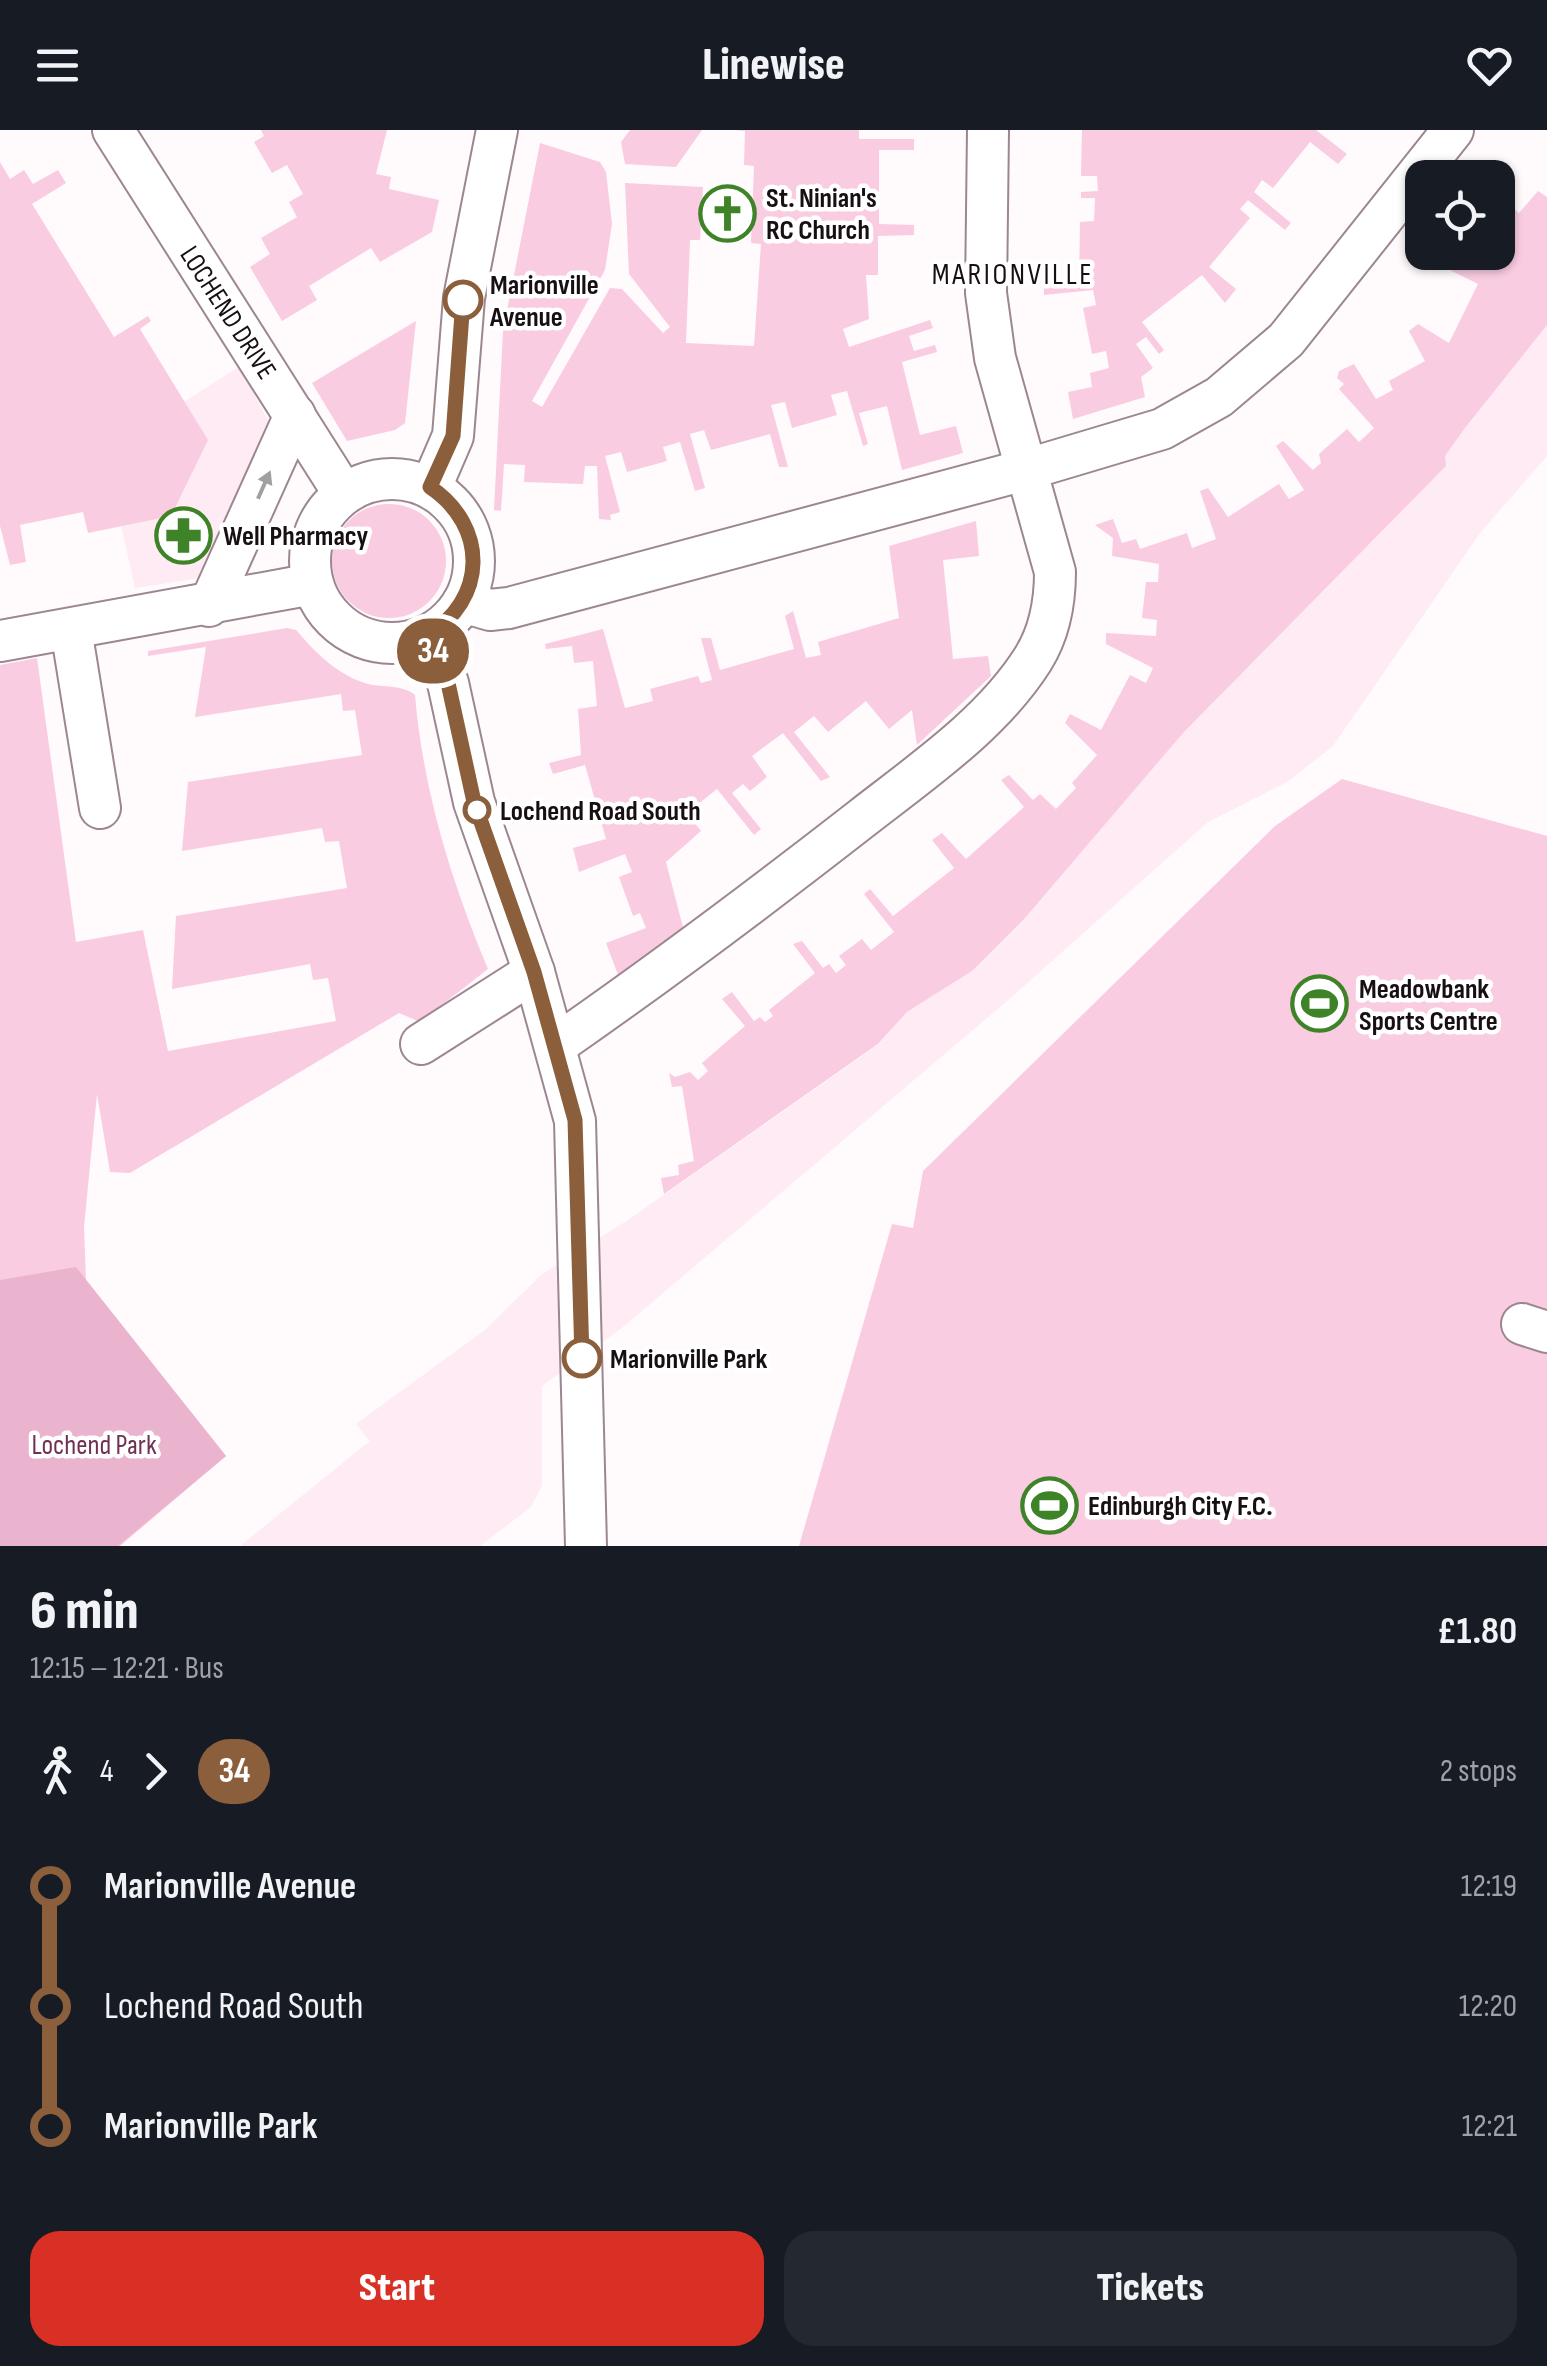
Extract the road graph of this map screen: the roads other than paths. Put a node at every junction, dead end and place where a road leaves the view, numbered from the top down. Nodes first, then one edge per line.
1 (113, 130) edge
2 (497, 130) edge
3 (988, 130) edge
4 (1453, 130) edge
5 (295, 415) junction
6 (1028, 469) junction
7 (430, 487) junction
8 (344, 494) junction
9 (313, 584) junction
10 (463, 602) junction
11 (209, 606) junction
12 (71, 629) junction
13 (426, 636) junction
14 (0, 641) edge
15 (100, 808) dead end
16 (534, 972) junction
17 (421, 1044) dead end
18 (556, 1044) junction
19 (586, 1546) edge

1 - 5 street, LOCHEND DRIVE
2 - 7 street
3 - 6 street
4 - 6 street
5 - 8 street, LOCHEND DRIVE
11 -> 5 street
6 - 10 street
6 - 18 street
7 - 8 street
7 - 10 street
8 - 9 street
9 - 11 street
9 - 13 street
10 - 13 street
11 - 12 street
12 - 14 street
12 - 15 street
13 - 16 street
16 - 17 street
16 - 18 street
18 - 19 street

